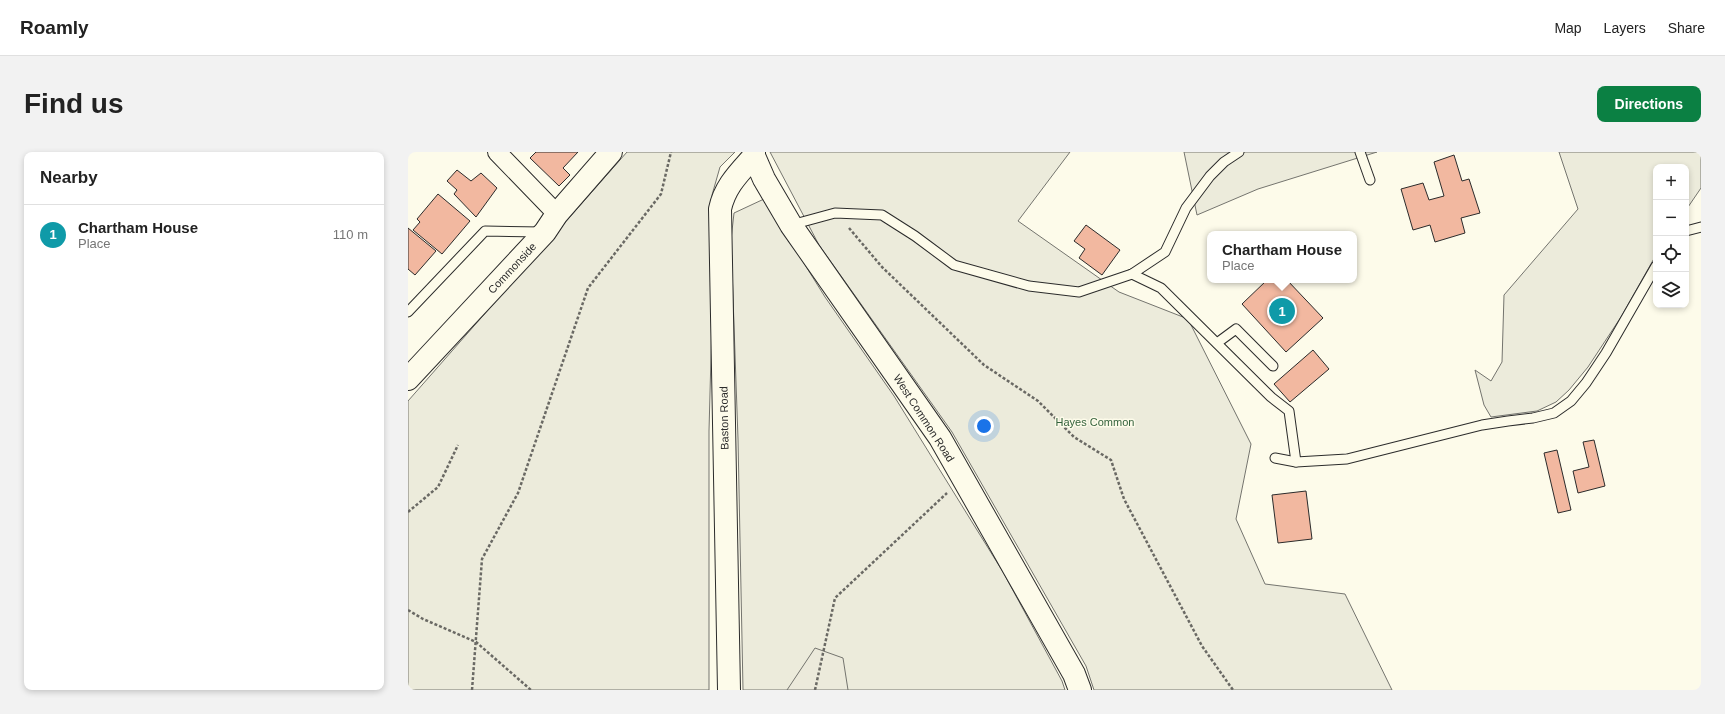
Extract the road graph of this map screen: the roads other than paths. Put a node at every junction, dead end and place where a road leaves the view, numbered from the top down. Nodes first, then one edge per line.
1 (497, 152) edge
2 (611, 152) edge
3 (1239, 152) edge
4 (1360, 152) edge
5 (754, 154) edge
6 (1370, 180) dead end
7 (557, 214) junction
8 (792, 225) junction
9 (1701, 227) edge
10 (1689, 230) edge
11 (545, 232) junction
12 (1653, 271) edge
13 (1132, 274) junction
14 (408, 312) edge
15 (1217, 343) junction
16 (1273, 366) dead end
17 (408, 379) edge
18 (1275, 458) dead end
19 (1296, 462) junction
20 (729, 690) edge
21 (1080, 690) edge

1 - 7 street
2 - 7 street, Commonside
3 - 13 lane
4 - 6 lane
5 - 8 street, West Common Road
5 - 20 street, Baston Road
7 - 11 street, Commonside
8 - 13 lane
8 - 21 street, West Common Road
9 - 10 lane
11 - 14 lane
11 - 17 street, Commonside
12 - 19 lane
13 - 15 lane
15 - 16 lane
15 - 19 lane
18 - 19 lane

